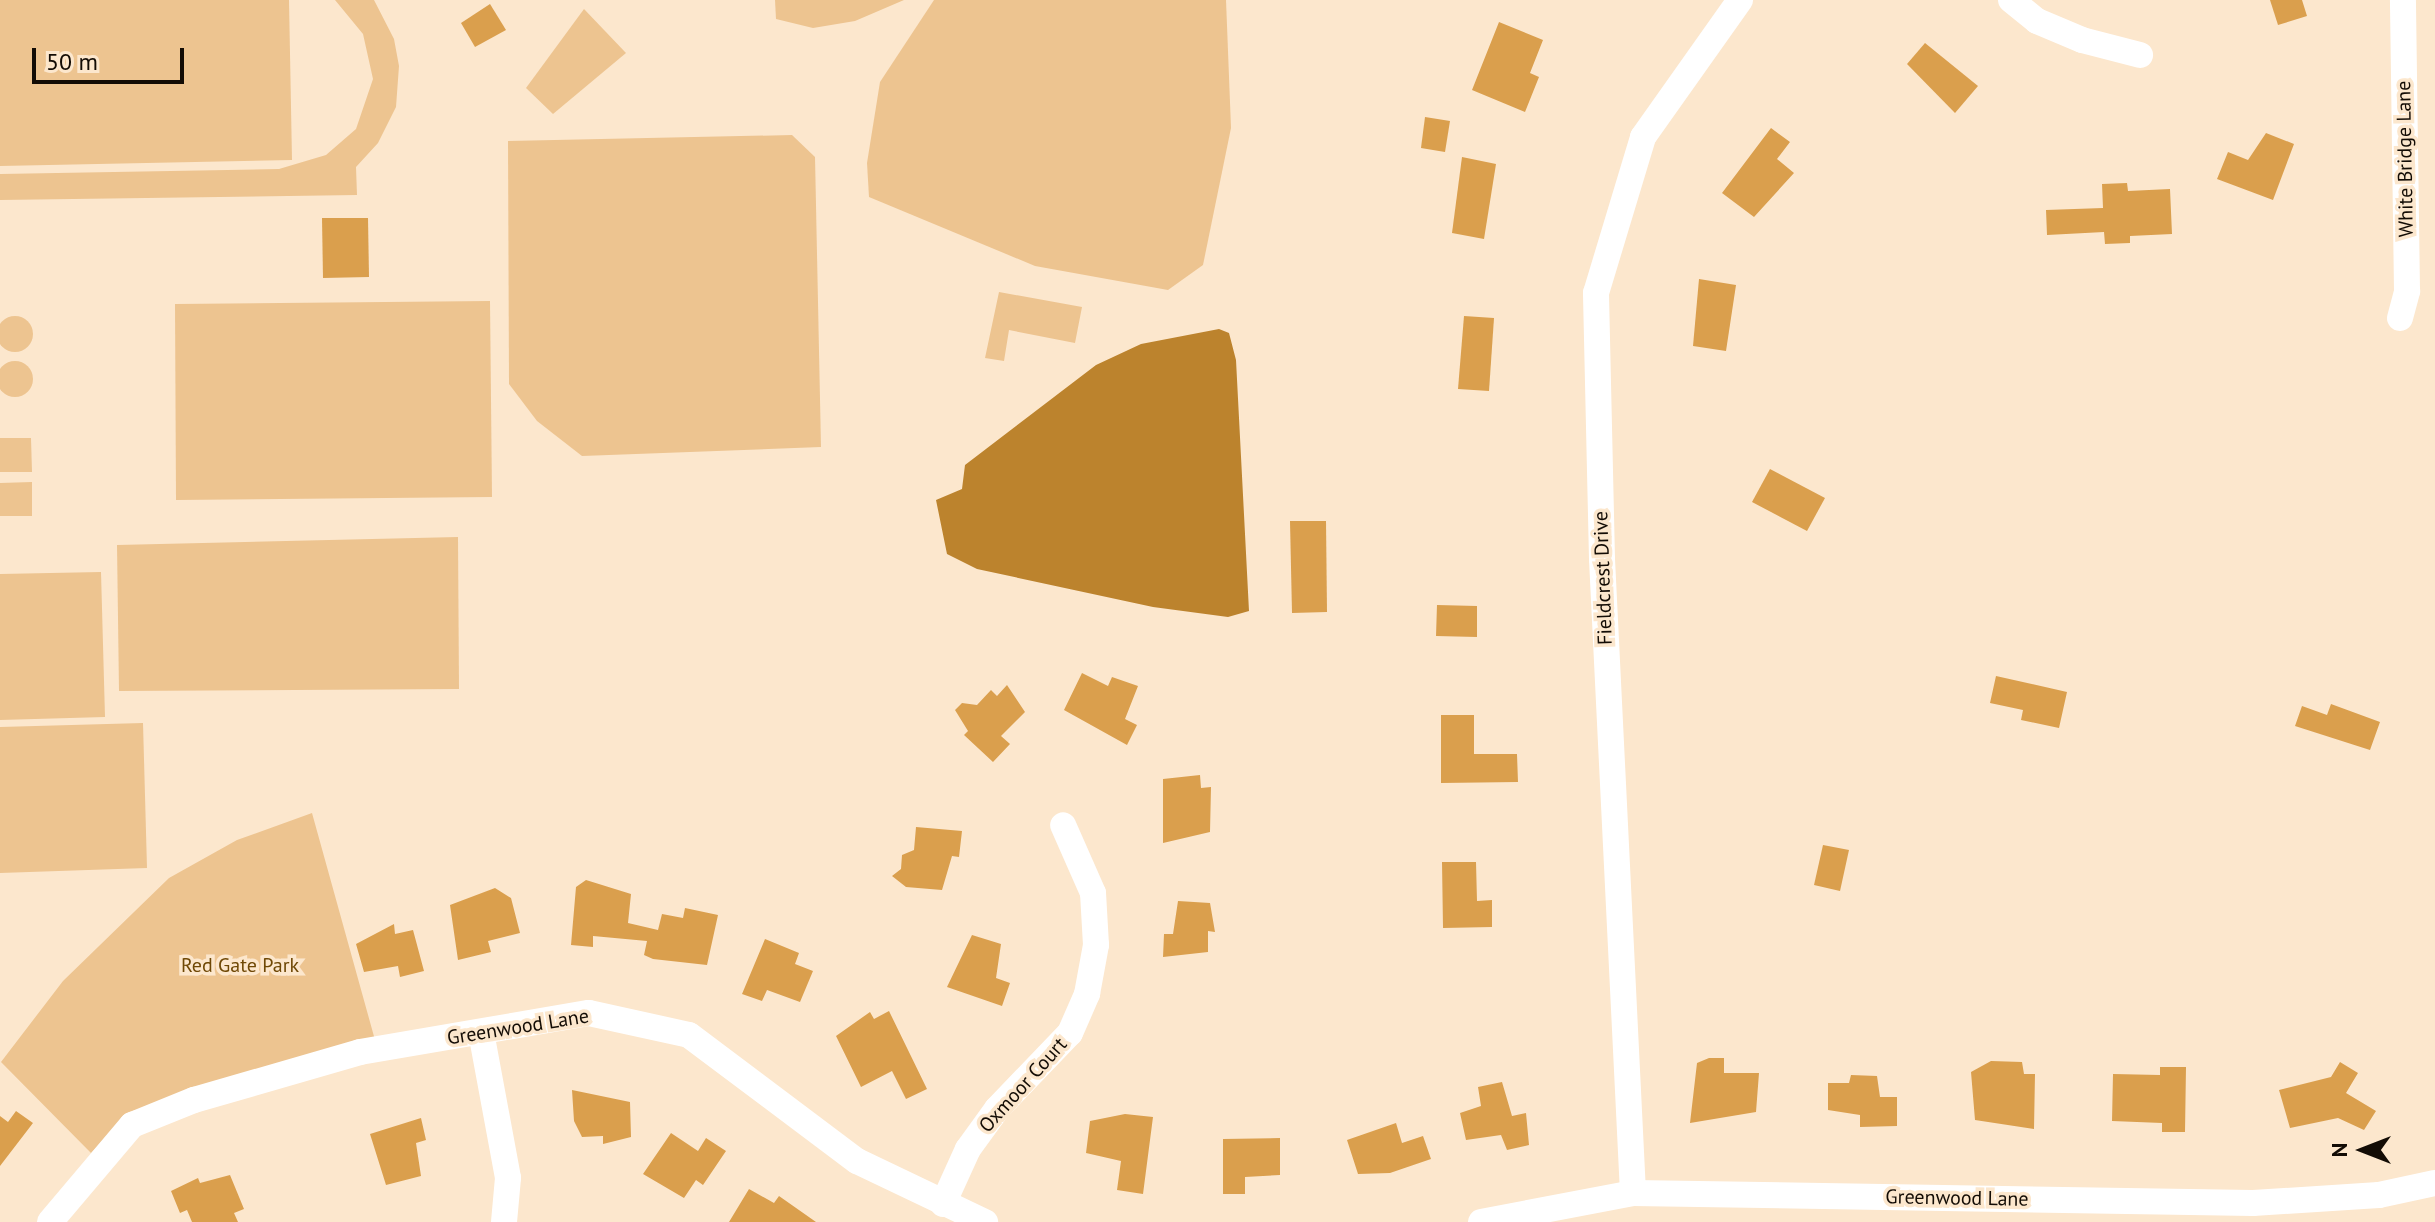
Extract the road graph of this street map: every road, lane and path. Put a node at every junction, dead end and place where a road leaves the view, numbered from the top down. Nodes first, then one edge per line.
1 (1740, 0) edge
2 (2011, 0) edge
3 (2403, 0) edge
4 (2140, 55) dead end
5 (2400, 318) dead end
6 (1063, 825) dead end
7 (481, 1032) junction
8 (2435, 1183) edge
9 (1633, 1193) junction
10 (943, 1204) junction
11 (2253, 1212) edge
12 (50, 1222) edge
13 (504, 1222) edge
14 (985, 1222) edge
15 (1481, 1222) edge

1 - 9 street, Fieldcrest Drive
2 - 4 street
3 - 5 street, White Bridge Lane
6 - 10 street, Oxmoor Court
7 - 10 street, Greenwood Lane
7 - 12 street, Greenwood Lane
7 - 13 street
8 - 11 street, Greenwood Lane
9 - 11 street, Greenwood Lane
9 - 15 street, Greenwood Lane
10 - 14 street, Greenwood Lane

